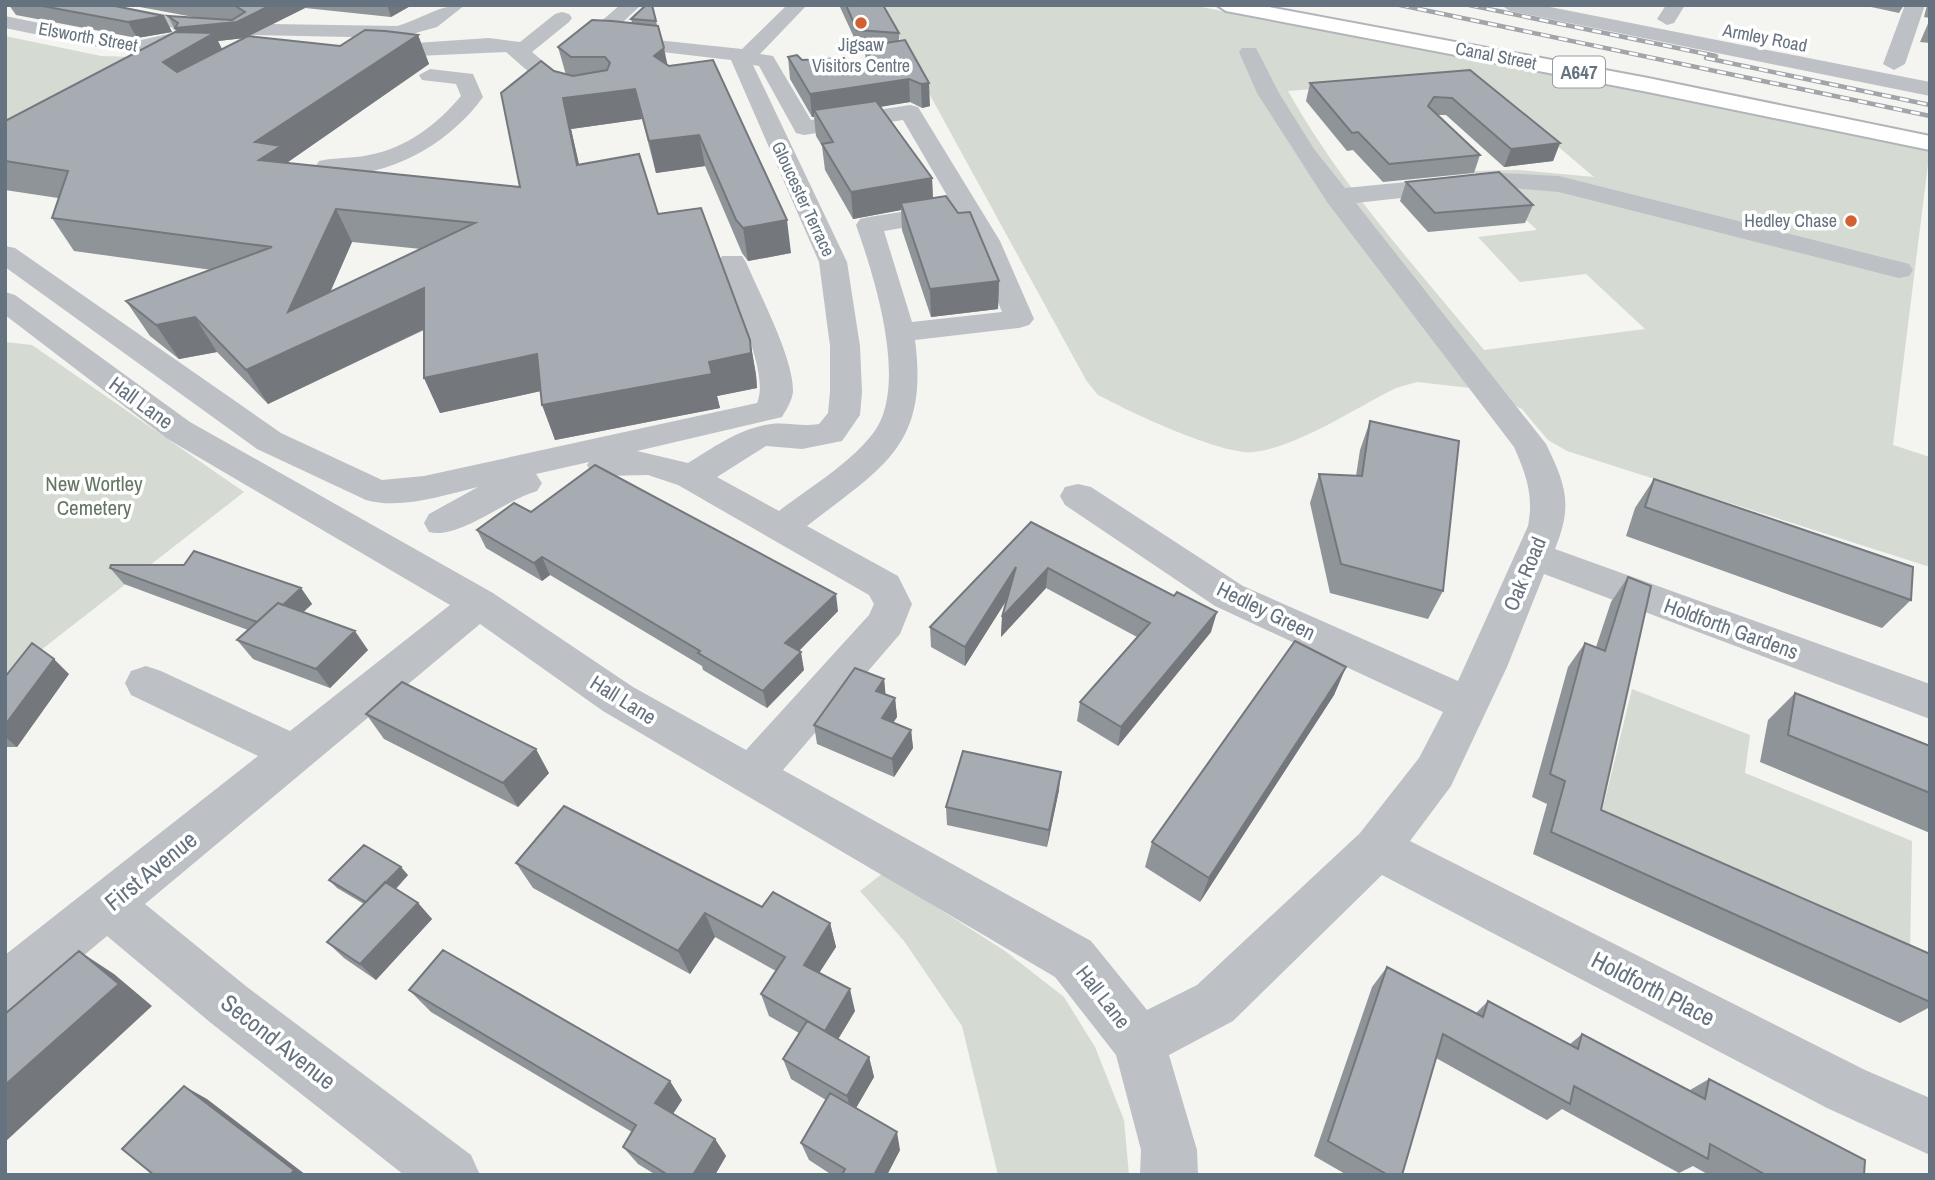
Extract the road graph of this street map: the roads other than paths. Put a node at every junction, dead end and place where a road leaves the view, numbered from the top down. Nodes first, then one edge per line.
1 (24, 5) edge
2 (80, 5) edge
3 (456, 5) edge
4 (632, 5) edge
5 (798, 5) edge
6 (1226, 5) edge
7 (1290, 5) edge
8 (1510, 5) edge
9 (1600, 5) edge
10 (1915, 5) edge
11 (1672, 12) edge
12 (5, 14) edge
13 (562, 18) dead end
14 (5, 22) edge
15 (212, 29) junction
16 (1249, 52) dead end
17 (788, 54) edge
18 (519, 59) junction
19 (742, 63) junction
20 (1894, 64) junction
21 (1930, 69) edge
22 (135, 70) edge
23 (430, 75) dead end
24 (1930, 89) edge
25 (604, 94) edge
26 (1930, 129) edge
27 (924, 133) junction
28 (898, 137) edge
29 (1930, 143) edge
30 (1479, 161) edge
31 (328, 166) edge
32 (1500, 180) junction
33 (1336, 197) junction
34 (968, 209) junction
35 (5, 254) edge
36 (732, 262) dead end
37 (1899, 271) dead end
38 (5, 301) edge
39 (898, 332) junction
40 (690, 477) junction
41 (1078, 496) dead end
42 (442, 523) dead end
43 (781, 528) junction
44 (1532, 555) junction
45 (479, 603) junction
46 (146, 683) dead end
47 (1930, 702) edge
48 (1466, 704) junction
49 (296, 754) junction
50 (750, 777) junction
51 (1377, 848) junction
52 (109, 905) junction
53 (5, 988) edge
54 (1139, 1042) junction
55 (1930, 1126) edge
56 (1169, 1162) edge
57 (435, 1170) edge

1 - 12 street
2 - 15 street
3 - 15 street
4 - 19 street
5 - 19 street
6 - 29 main road, Canal Street / A647
7 - 26 main road, Canal Street / A647
8 - 24 street
9 - 11 street, Armley Road
10 - 20 street
11 - 20 street, Armley Road
13 - 18 street
14 - 15 street, Elsworth Street
16 - 33 street, Oak Road
17 - 19 street
18 - 22 street
18 - 25 street
19 - 27 street
19 - 40 street, Gloucester Terrace
20 - 21 street, Armley Road
23 - 31 street
27 - 28 street
27 - 34 street
30 - 32 street
32 - 33 street
32 - 37 street
33 - 44 street, Oak Road
34 - 39 street
34 - 39 street
35 - 36 street
38 - 45 street, Hall Lane
39 - 43 street
40 - 42 street
40 - 43 street
41 - 48 street, Hedley Green
43 - 50 street
44 - 47 street, Holdforth Gardens
44 - 48 street, Oak Road
45 - 49 street, First Avenue
45 - 50 street, Hall Lane
46 - 49 street
48 - 51 street, Oak Road
49 - 52 street, First Avenue
50 - 54 street, Hall Lane
51 - 54 street, Oak Road
51 - 55 street, Holdforth Place
52 - 53 street, First Avenue
52 - 57 street, Second Avenue
54 - 56 street, Hall Lane

